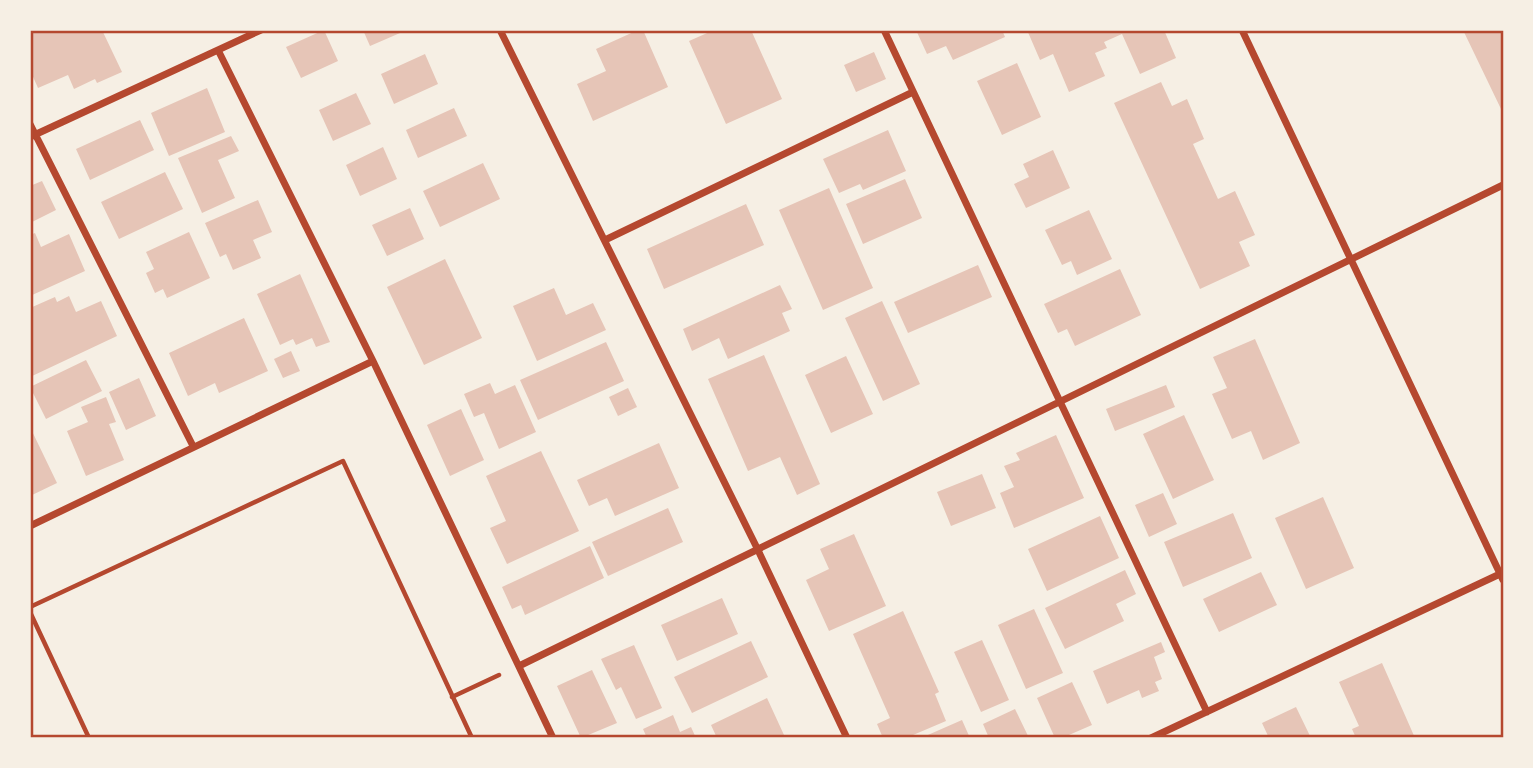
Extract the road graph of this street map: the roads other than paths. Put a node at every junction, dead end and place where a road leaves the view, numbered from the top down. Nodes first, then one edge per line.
1 (261, 30) edge
2 (500, 30) edge
3 (884, 30) edge
4 (1242, 30) edge
5 (218, 50) junction
6 (913, 92) junction
7 (30, 124) edge
8 (32, 135) edge
9 (1503, 185) edge
10 (605, 240) junction
11 (1351, 259) junction
12 (373, 361) junction
13 (1061, 400) junction
14 (193, 446) junction
15 (30, 526) edge
16 (757, 548) junction
17 (1502, 575) edge
18 (519, 666) junction
19 (1207, 712) junction
20 (553, 738) edge
21 (847, 738) edge
22 (1151, 738) edge

1 - 5 street
2 - 10 street
3 - 6 street
4 - 11 street
5 - 8 street
5 - 12 street
6 - 10 street
6 - 13 street
7 - 8 street
8 - 14 street
9 - 11 street
10 - 16 street
11 - 13 street
11 - 17 street
12 - 14 street
12 - 18 street
13 - 16 street
13 - 19 street
14 - 15 street
16 - 18 street
16 - 21 street
17 - 19 street
18 - 20 street
19 - 22 street

